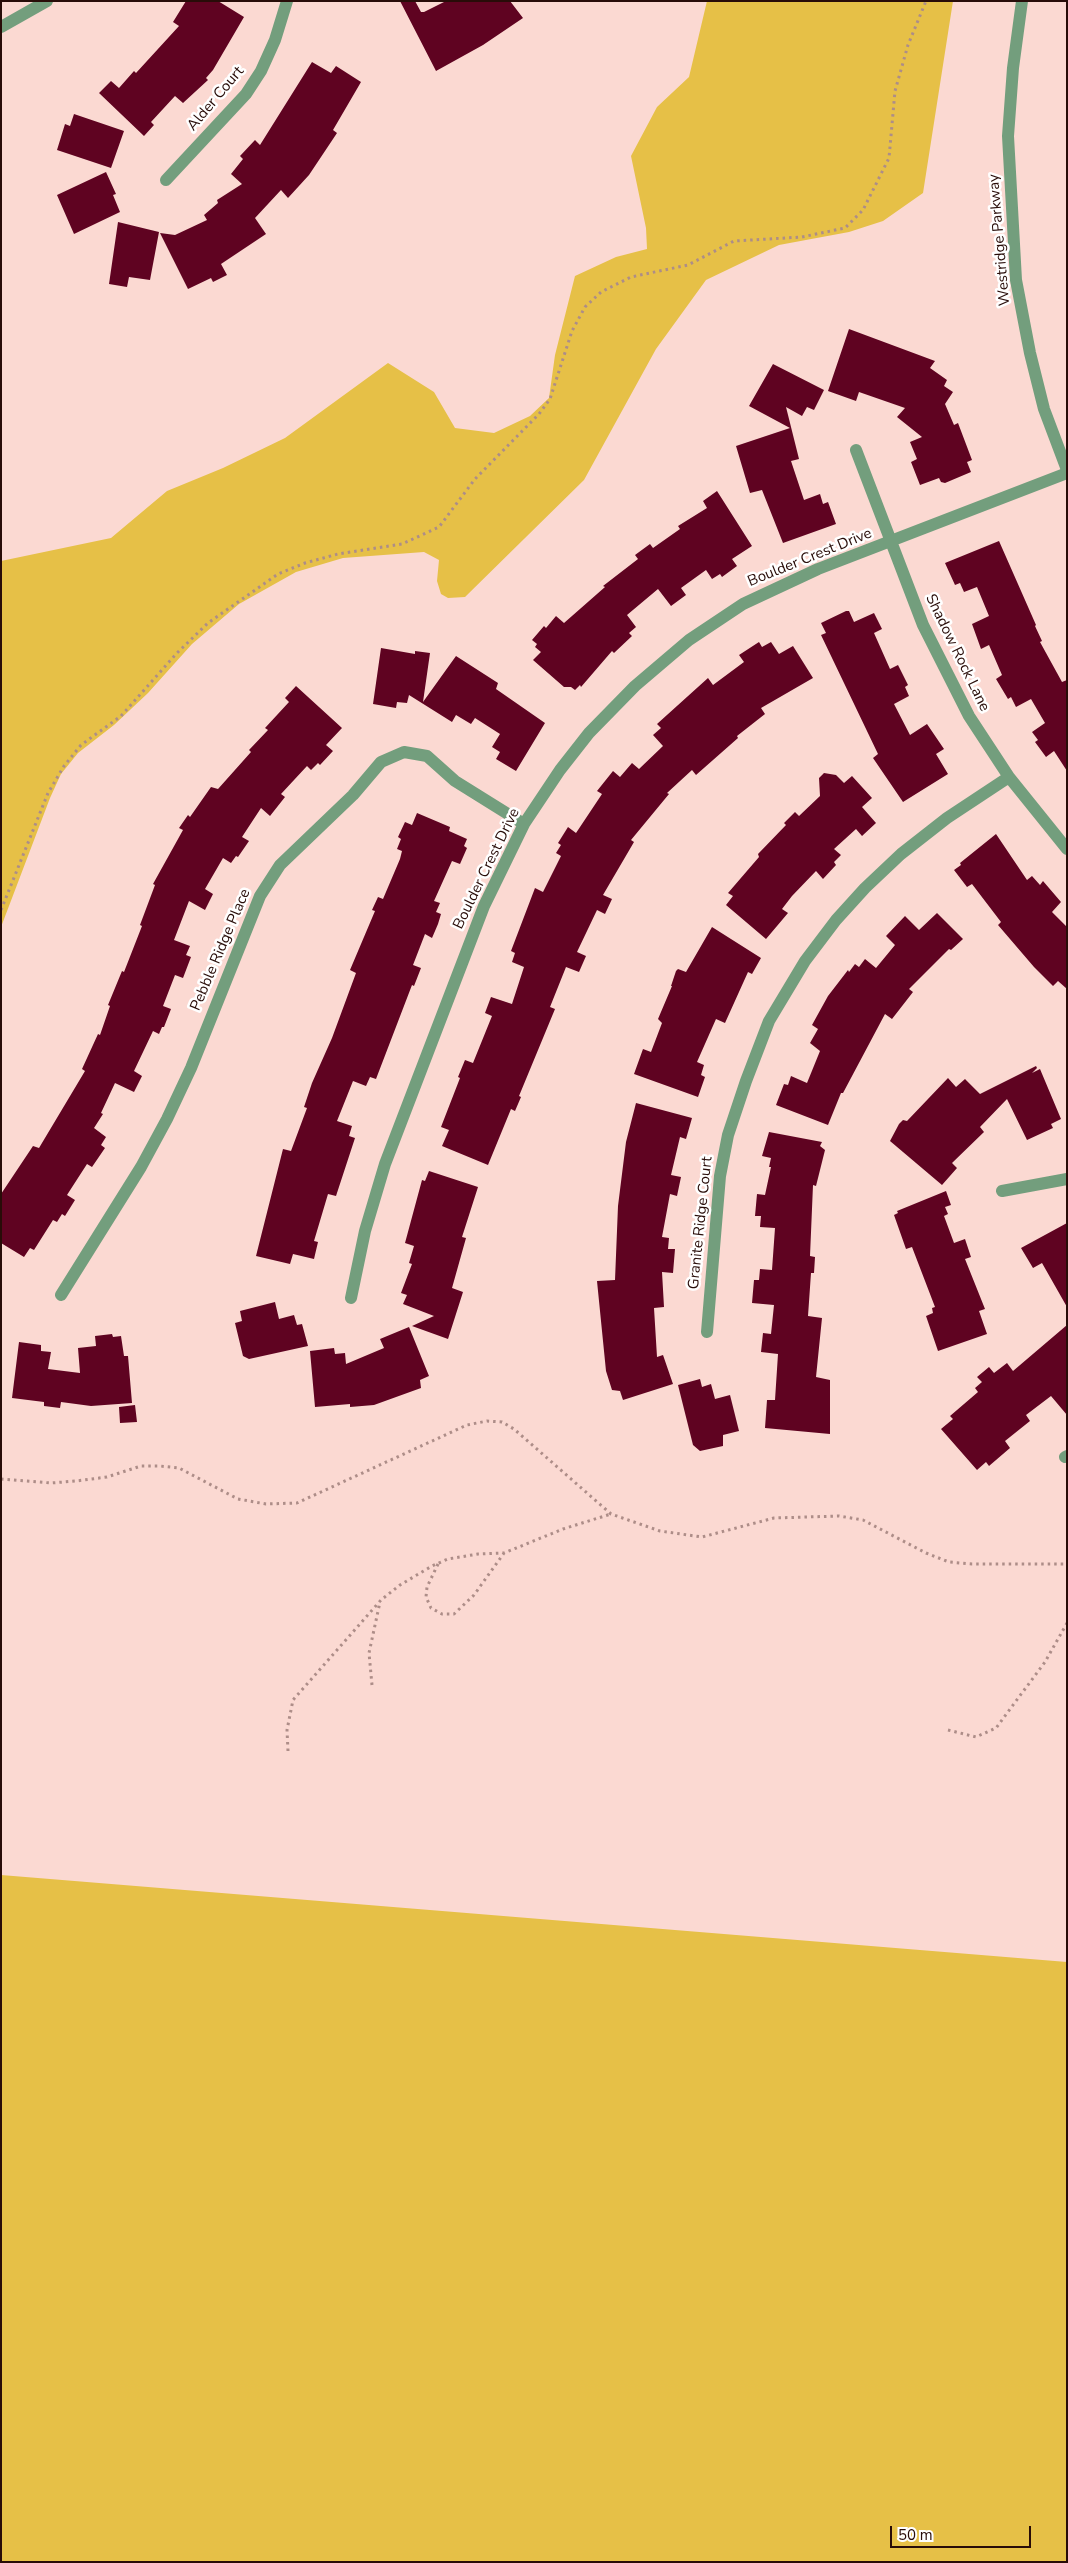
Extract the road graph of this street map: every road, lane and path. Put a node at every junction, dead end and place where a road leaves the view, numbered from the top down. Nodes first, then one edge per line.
1 (47, 1) edge
2 (287, 1) edge
3 (926, 1) edge
4 (1022, 1) edge
5 (1, 27) edge
6 (166, 180) dead end
7 (856, 450) dead end
8 (1067, 472) edge
9 (890, 543) junction
10 (1009, 777) junction
11 (524, 824) junction
12 (1067, 849) edge
13 (1, 910) edge
14 (1067, 1180) edge
15 (1002, 1191) dead end
16 (61, 1295) dead end
17 (351, 1298) dead end
18 (707, 1332) dead end
19 (1, 1479) edge
20 (612, 1514) junction
21 (504, 1553) junction
22 (438, 1563) junction
23 (1067, 1564) edge
24 (381, 1600) junction
25 (1067, 1623) edge
26 (372, 1685) dead end
27 (948, 1730) dead end
28 (288, 1751) dead end

1 - 5 street
2 - 6 street, Alder Court
3 - 13 path
4 - 8 street, Westridge Parkway
7 - 9 street, Shadow Rock Lane
8 - 9 street, Boulder Crest Drive
9 - 10 street, Shadow Rock Lane
9 - 11 street, Boulder Crest Drive
10 - 12 street, Shadow Rock Lane
10 - 18 street, Granite Ridge Court
11 - 16 street, Pebble Ridge Place
11 - 17 street, Boulder Crest Drive
14 - 15 street
19 - 20 path
20 - 21 path
20 - 23 path
21 - 22 path
21 - 22 path
22 - 24 path
24 - 26 path
24 - 28 path
25 - 27 path

